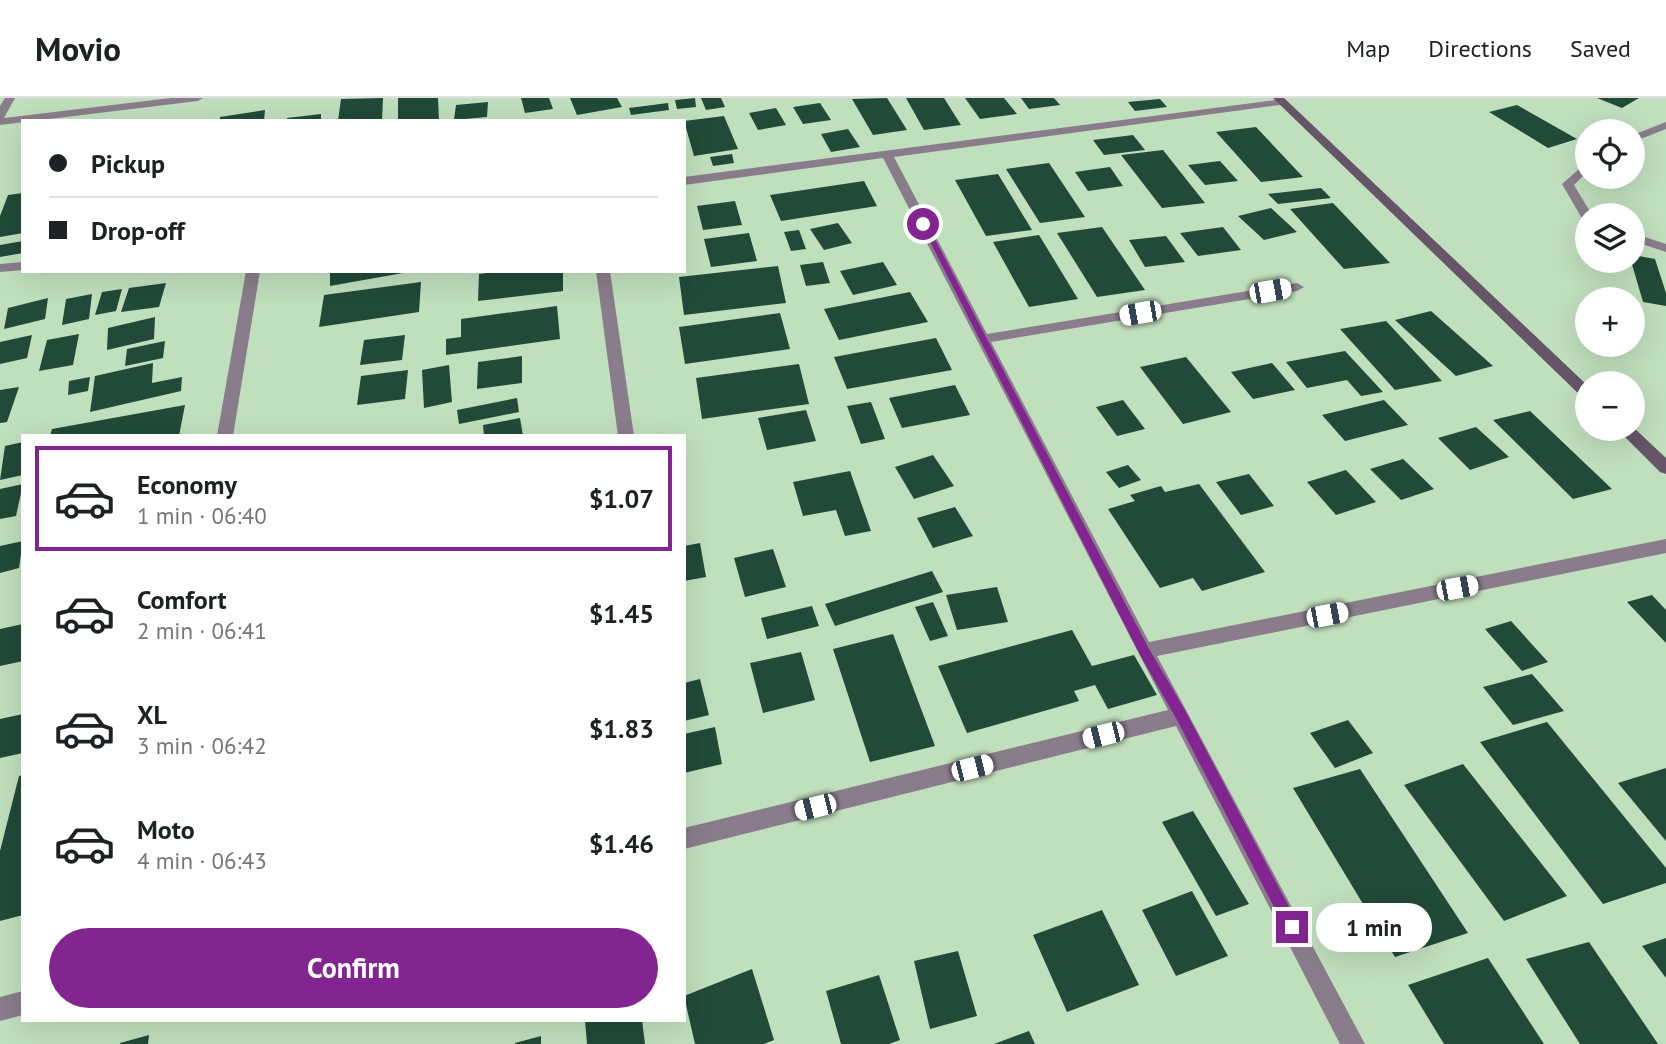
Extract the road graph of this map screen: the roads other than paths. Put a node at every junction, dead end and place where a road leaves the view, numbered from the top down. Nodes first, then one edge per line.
1 (10, 98) edge
2 (198, 98) edge
3 (1281, 100) edge
4 (0, 116) edge
5 (21, 119) edge
6 (25, 119) edge
7 (0, 122) edge
8 (1666, 125) edge
9 (1645, 134) edge
10 (887, 155) junction
11 (1575, 177) edge
12 (686, 181) edge
13 (1579, 203) edge
14 (1645, 241) edge
15 (1666, 248) edge
16 (21, 266) edge
17 (0, 268) edge
18 (253, 273) edge
19 (603, 273) edge
20 (1297, 287) dead end
21 (984, 340) junction
22 (1575, 382) edge
23 (225, 434) edge
24 (626, 434) edge
25 (1638, 441) edge
26 (1666, 468) edge
27 (1666, 546) edge
28 (1144, 651) junction
29 (1181, 716) junction
30 (686, 839) edge
31 (21, 1004) edge
32 (0, 1009) edge
33 (1353, 1044) edge

1 - 4 street
2 - 6 street
3 - 10 street
3 - 22 street
5 - 7 street
8 - 9 street
10 - 12 street
10 - 21 street
11 - 13 street
14 - 15 street
16 - 17 street
18 - 23 street
19 - 24 street
20 - 21 street
21 - 28 street
25 - 26 street
27 - 28 street
28 - 29 street
29 - 30 street
29 - 33 street
31 - 32 street

